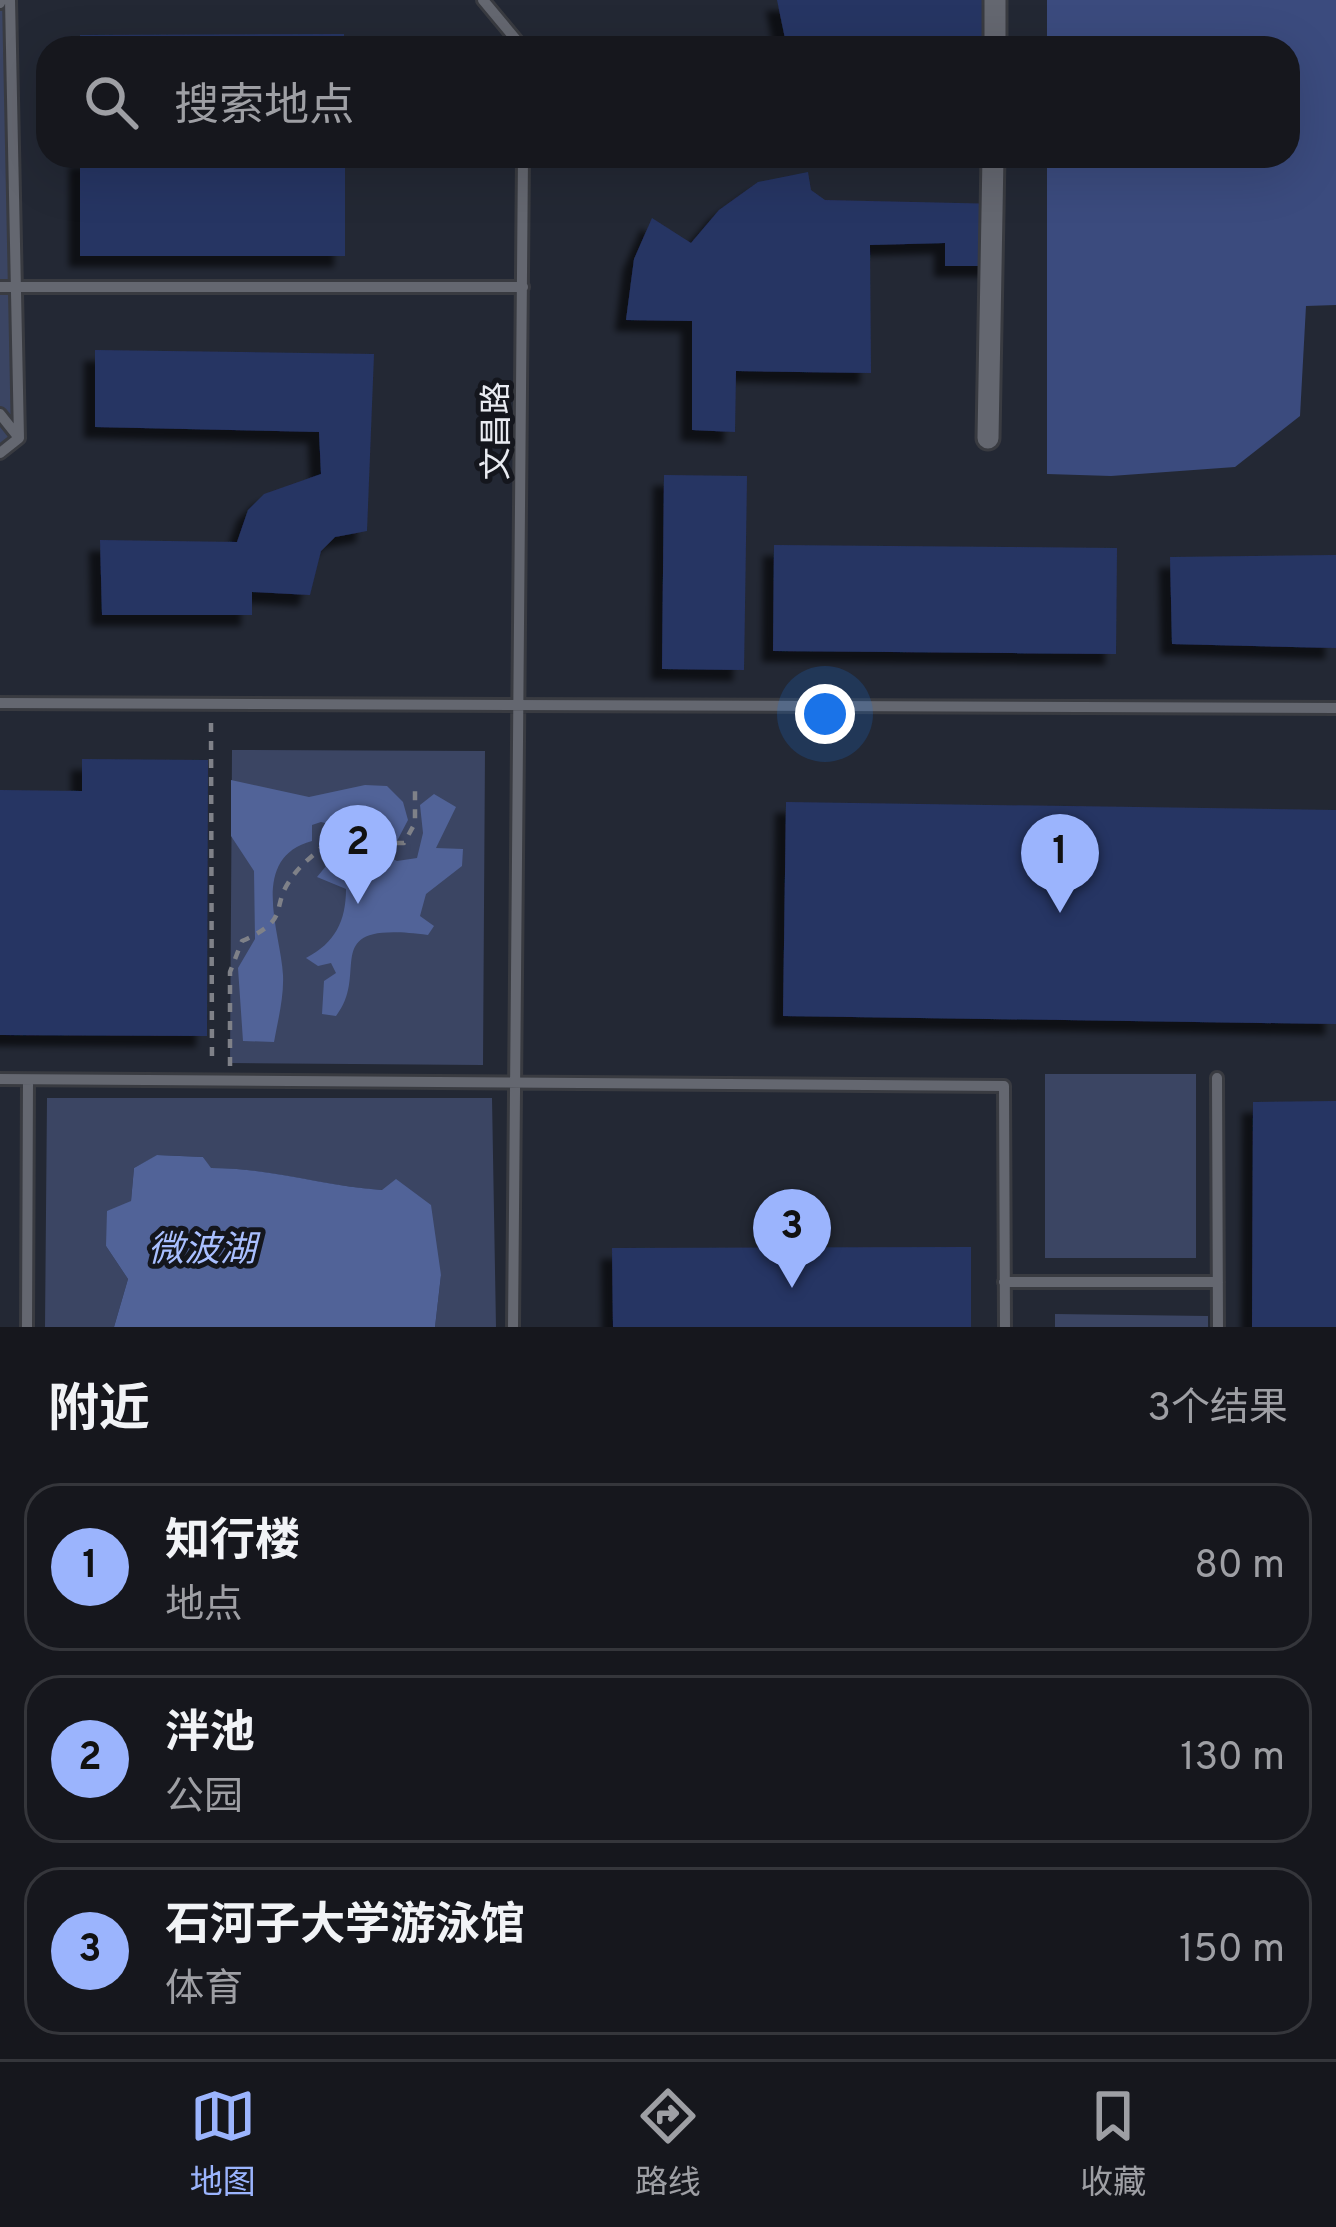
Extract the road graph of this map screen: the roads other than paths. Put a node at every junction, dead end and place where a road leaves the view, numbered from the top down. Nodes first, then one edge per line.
1 (484, 0) edge
2 (995, 0) edge
3 (4, 1) edge
4 (513, 36) edge
5 (994, 36) edge
6 (523, 168) edge
7 (993, 168) edge
8 (0, 286) edge
9 (15, 286) junction
10 (523, 287) junction
11 (0, 414) edge
12 (20, 438) junction
13 (988, 438) dead end
14 (0, 452) edge
15 (0, 704) edge
16 (522, 707) junction
17 (1336, 708) edge
18 (1217, 1078) dead end
19 (0, 1079) edge
20 (28, 1080) junction
21 (512, 1083) junction
22 (1004, 1282) junction
23 (1218, 1282) junction
24 (27, 1327) edge
25 (513, 1327) edge
26 (1004, 1327) edge
27 (1218, 1327) edge

1 - 4 lane
2 - 5 street
3 - 9 lane
6 - 10 lane, 文昌路
7 - 13 street
8 - 9 lane
9 - 10 lane
9 - 12 lane
10 - 16 lane, 文昌路
11 - 12 lane
12 - 14 lane
15 - 16 lane
16 - 17 lane
16 - 21 lane, 文昌路
18 - 23 lane
19 - 20 lane
20 - 21 lane
20 - 24 lane
21 - 22 lane
21 - 25 lane, 文昌路
22 - 23 lane
22 - 26 lane
23 - 27 lane

